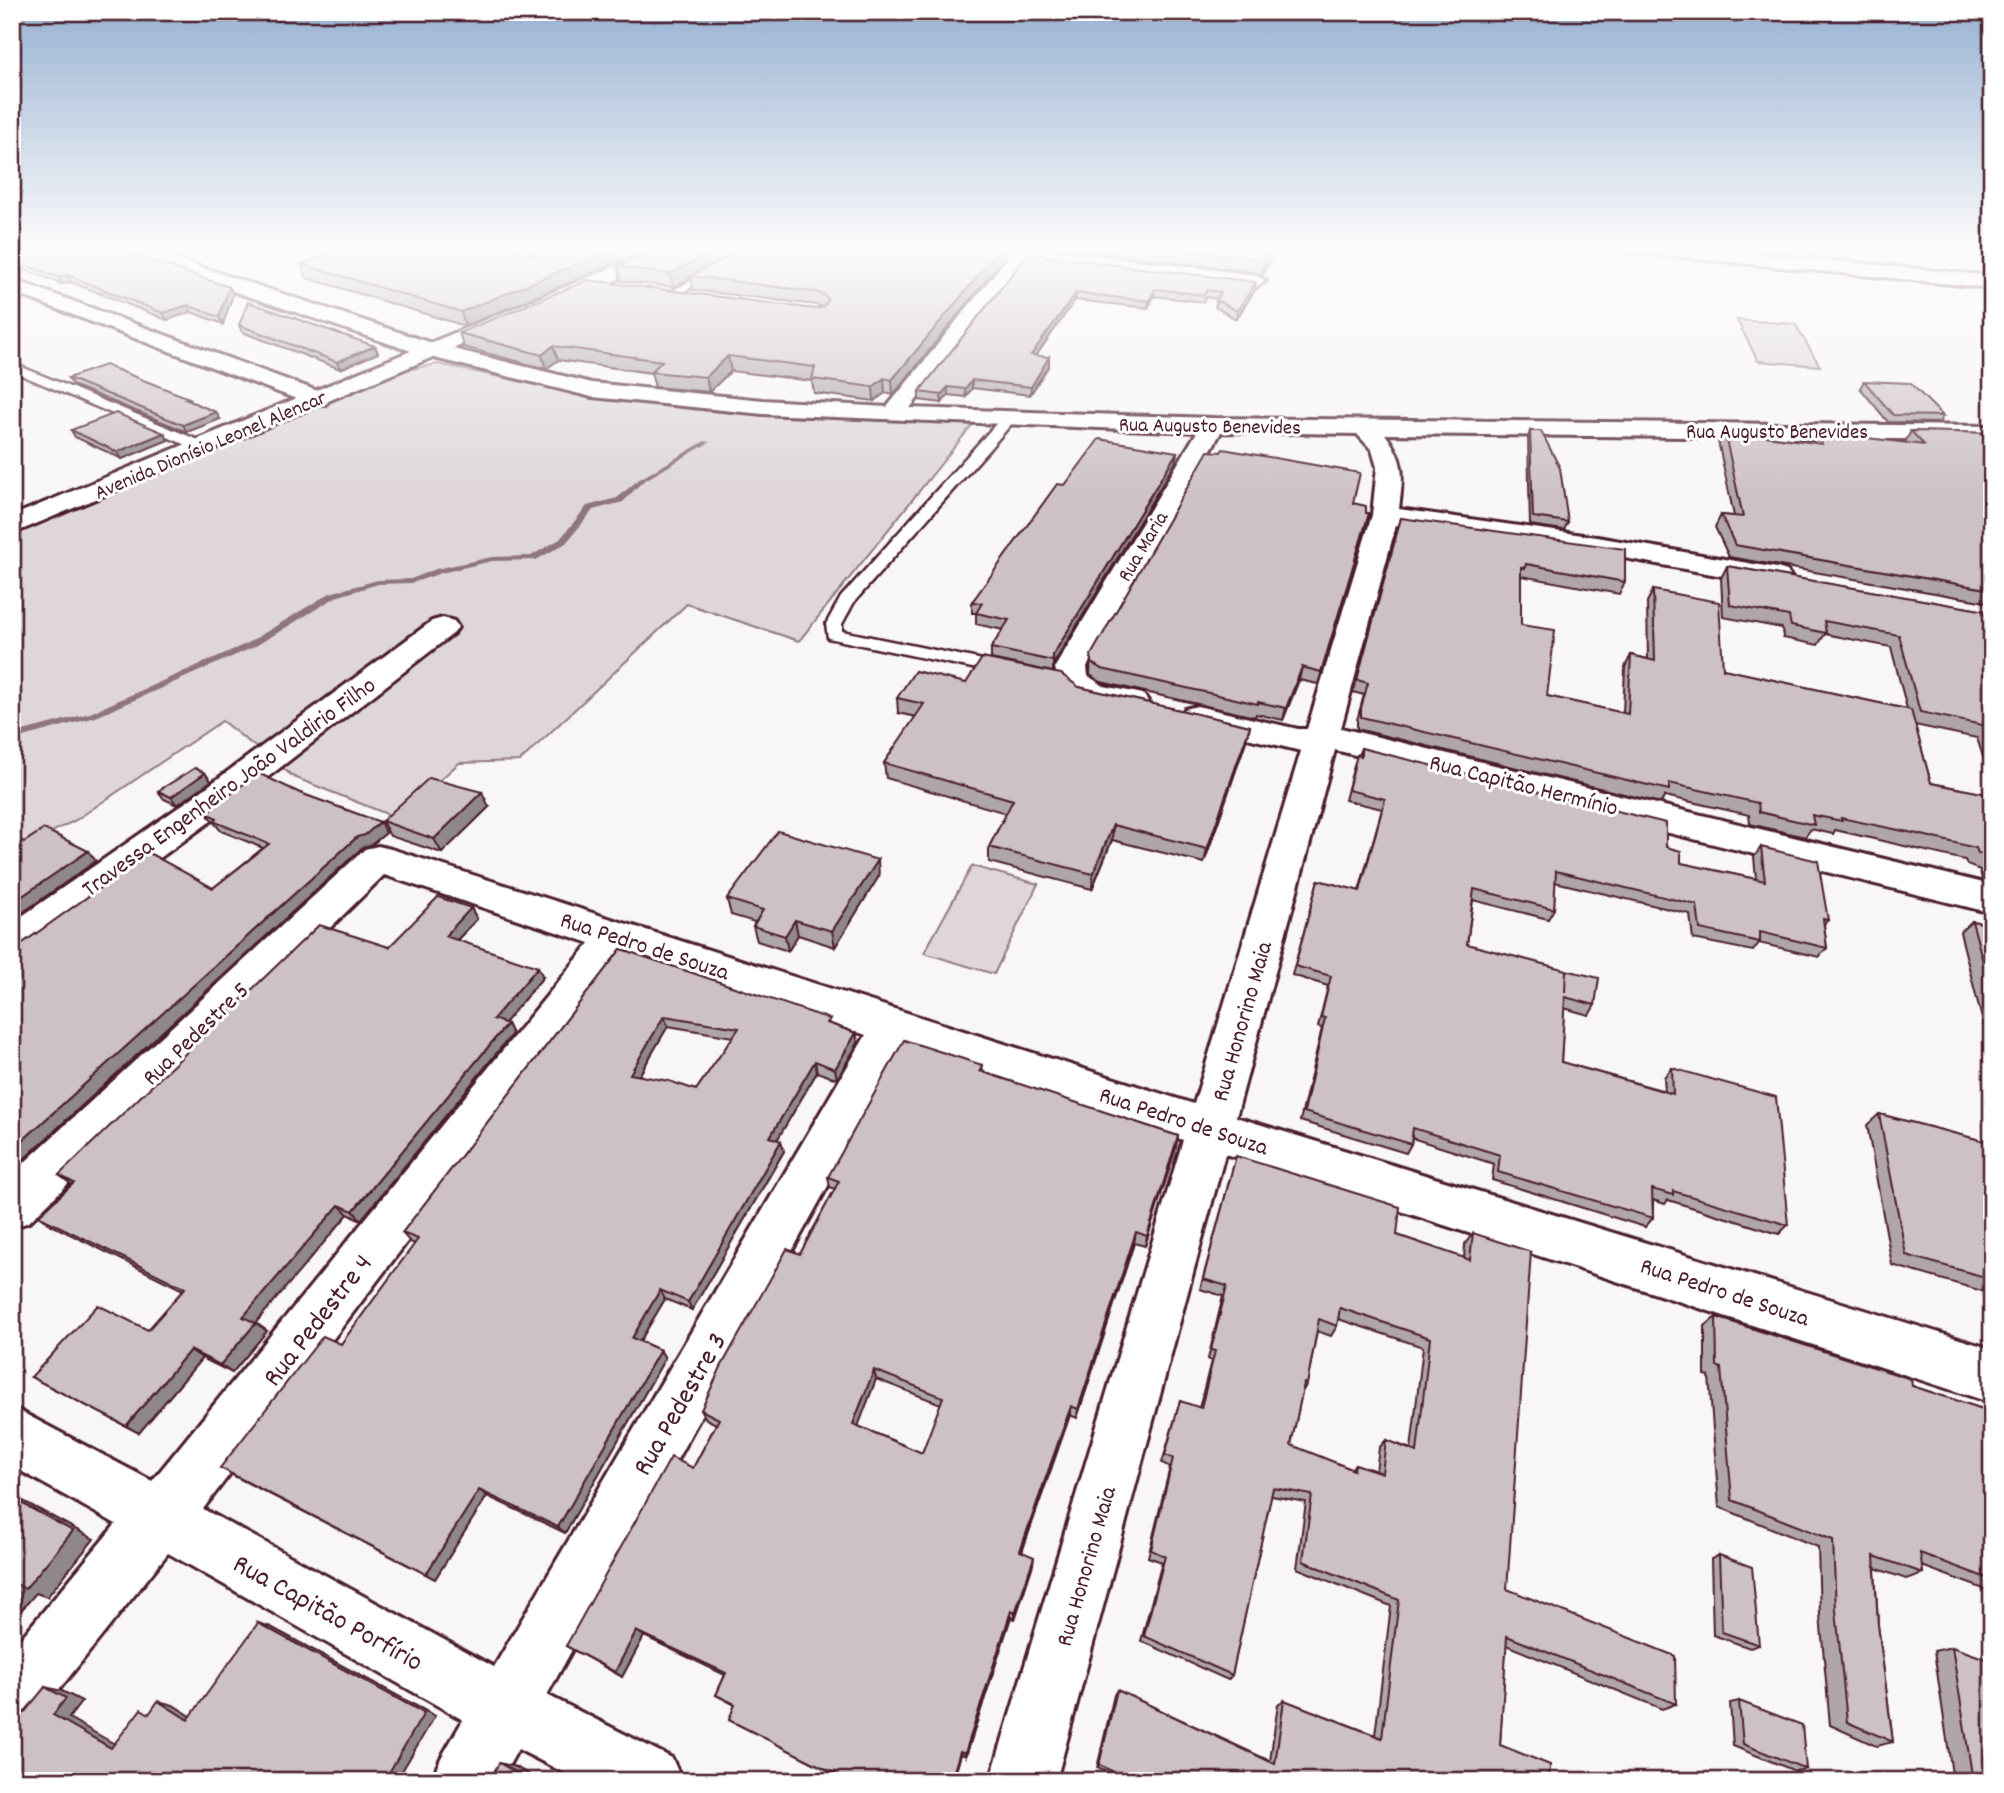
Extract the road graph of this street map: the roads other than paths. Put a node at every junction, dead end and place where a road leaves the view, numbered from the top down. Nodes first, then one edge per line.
1 (135, 331) edge
2 (373, 331) edge
3 (481, 331) edge
4 (959, 331) edge
5 (434, 351) junction
6 (12, 367) edge
7 (318, 399) junction
8 (893, 414) junction
9 (1009, 418) junction
10 (1213, 425) junction
11 (1366, 428) junction
12 (1992, 433) edge
13 (203, 447) junction
14 (1385, 516) junction
15 (12, 526) edge
16 (1807, 582) edge
17 (443, 627) dead end
18 (1020, 673) edge
19 (1068, 677) joint
20 (1321, 738) junction
21 (378, 859) joint
22 (1992, 899) edge
23 (618, 936) junction
24 (12, 944) edge
25 (894, 1026) junction
26 (1210, 1129) junction
27 (12, 1206) edge
28 (1992, 1376) edge
29 (12, 1434) edge
30 (160, 1517) junction
31 (12, 1699) edge
32 (505, 1708) junction
33 (464, 1781) edge
34 (649, 1781) edge
35 (1023, 1781) edge

1 - 7 street
2 - 5 street, Rua Augusto Benevides
3 - 5 street, Avenida Dionísio Leonel Alencar
4 - 8 street
5 - 7 street, Avenida Dionísio Leonel Alencar
5 - 8 street, Rua Augusto Benevides
6 - 13 lane
7 - 13 street, Avenida Dionísio Leonel Alencar
8 - 9 street, Rua Augusto Benevides
9 - 10 street, Rua Augusto Benevides
9 - 18 lane
10 - 11 street, Rua Augusto Benevides
10 - 19 street, Rua Maria
11 - 12 street, Rua Augusto Benevides
11 - 14 street, Rua Honorino Maia
13 - 15 street, Avenida Dionísio Leonel Alencar
14 - 16 street
14 - 20 street, Rua Honorino Maia
17 - 24 street, Travessa Engenheiro João Valdirio Filho
19 - 20 street, Rua Capitão Hermínio
20 - 22 street, Rua Capitão Hermínio
20 - 26 street, Rua Honorino Maia
21 - 23 street, Rua Pedro de Souza
21 - 27 street, Rua Pedestre 5
23 - 25 street, Rua Pedro de Souza
23 - 30 street, Rua Pedestre 4
25 - 26 street, Rua Pedro de Souza
25 - 32 street, Rua Pedestre 3
26 - 28 street, Rua Pedro de Souza
26 - 35 street, Rua Honorino Maia
29 - 30 street, Rua Capitão Porfírio
30 - 31 street, Rua Pedestre 4
30 - 32 street, Rua Capitão Porfírio
32 - 33 street, Rua Pedestre 3
32 - 34 street, Rua Capitão Porfírio

